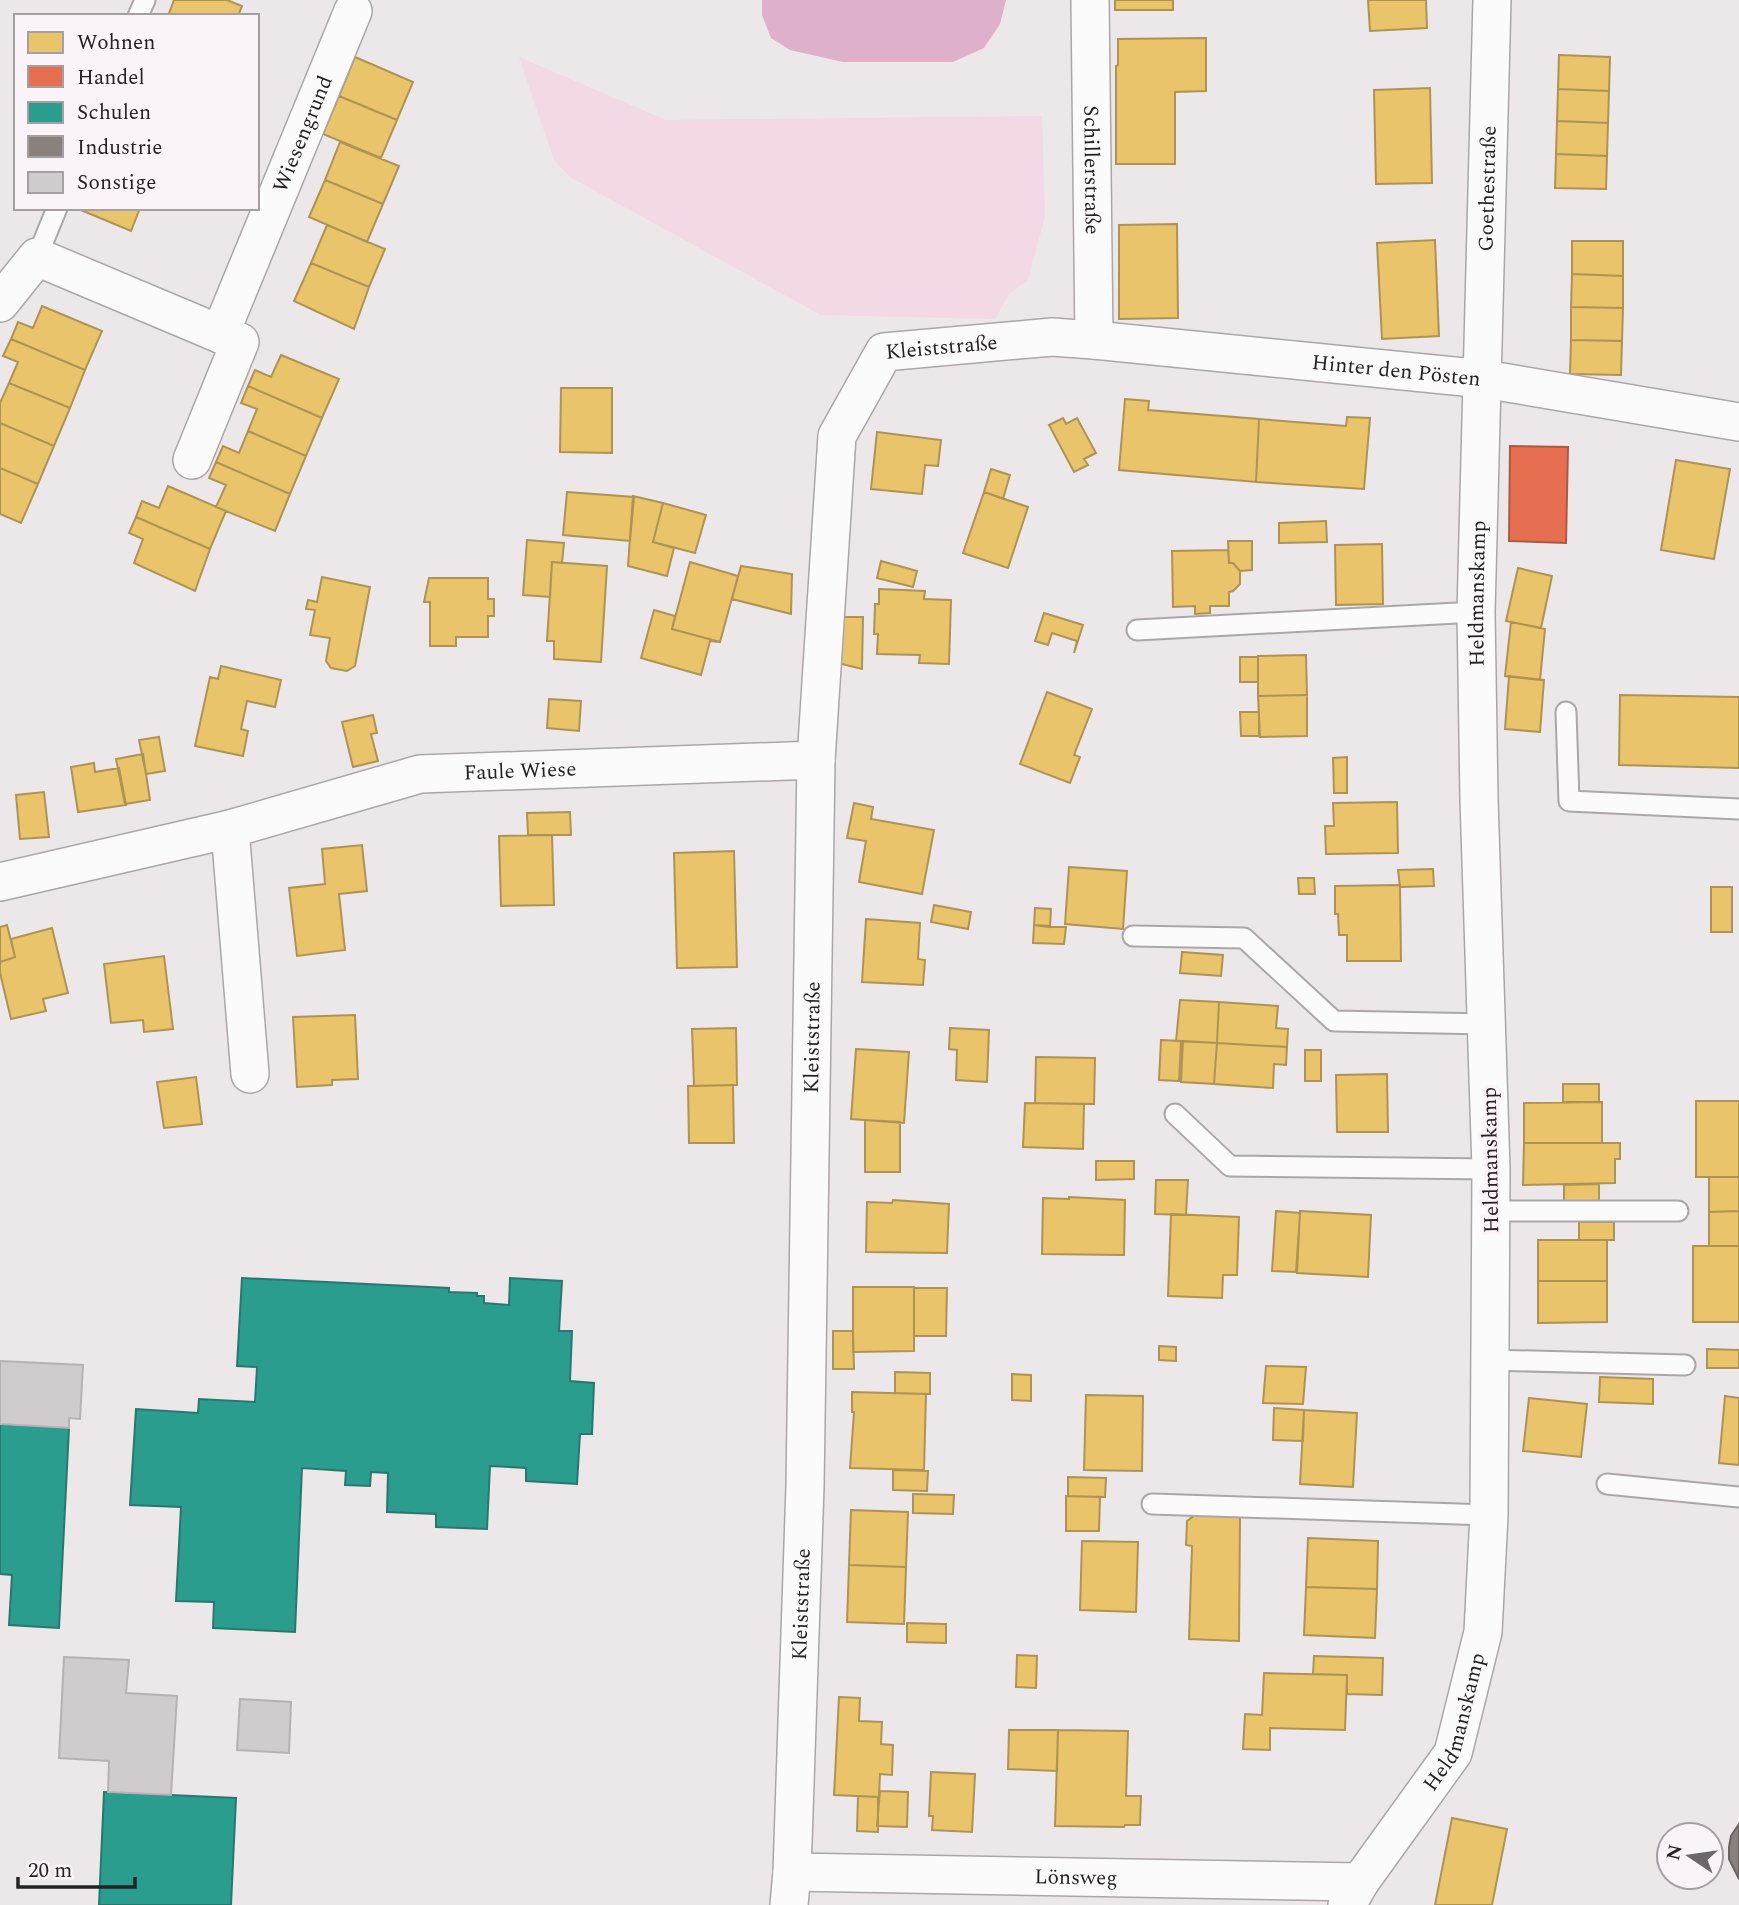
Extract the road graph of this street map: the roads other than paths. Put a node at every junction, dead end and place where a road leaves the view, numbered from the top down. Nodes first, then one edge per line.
1 (1090, 0) edge
2 (1492, 0) edge
3 (353, 11) dead end
4 (56, 210) edge
5 (37, 257) junction
6 (0, 303) edge
7 (220, 334) junction
8 (1052, 337) joint
9 (1094, 340) junction
10 (1484, 379) junction
11 (1739, 422) edge
12 (192, 460) dead end
13 (1476, 612) junction
14 (1137, 631) dead end
15 (1566, 712) dead end
16 (816, 760) junction
17 (1739, 809) edge
18 (230, 830) junction
19 (0, 882) edge
20 (1133, 936) dead end
21 (1488, 1024) junction
22 (250, 1074) dead end
23 (1175, 1114) dead end
24 (1491, 1169) junction
25 (1491, 1211) junction
26 (1678, 1211) dead end
27 (1490, 1360) junction
28 (1685, 1365) dead end
29 (1607, 1484) dead end
30 (1739, 1497) edge
31 (1152, 1504) dead end
32 (1489, 1516) junction
33 (791, 1888) edge
34 (1354, 1893) edge

1 - 9 street, Schillerstraße
2 - 10 street, Goethestraße
3 - 7 street, Wiesengrund
4 - 5 lane
5 - 6 street
5 - 7 street
7 - 12 street
8 - 9 street, Hinter den Pösten
8 - 16 street, Kleiststraße
9 - 10 street, Hinter den Pösten
10 - 11 street, Hinter den Pösten
10 - 13 street, Heldmanskamp
13 - 14 lane
13 - 21 street, Heldmanskamp
15 - 17 lane
16 - 18 street, Faule Wiese
16 - 33 street, Kleiststraße
18 - 19 street, Faule Wiese
18 - 22 street
20 - 21 lane
21 - 24 street, Heldmanskamp
23 - 24 lane
24 - 25 street, Heldmanskamp
25 - 26 lane
25 - 27 street, Heldmanskamp
27 - 28 lane
27 - 32 street, Heldmanskamp
29 - 30 lane
31 - 32 lane
32 - 34 street, Heldmanskamp
33 - 34 street, Lönsweg

